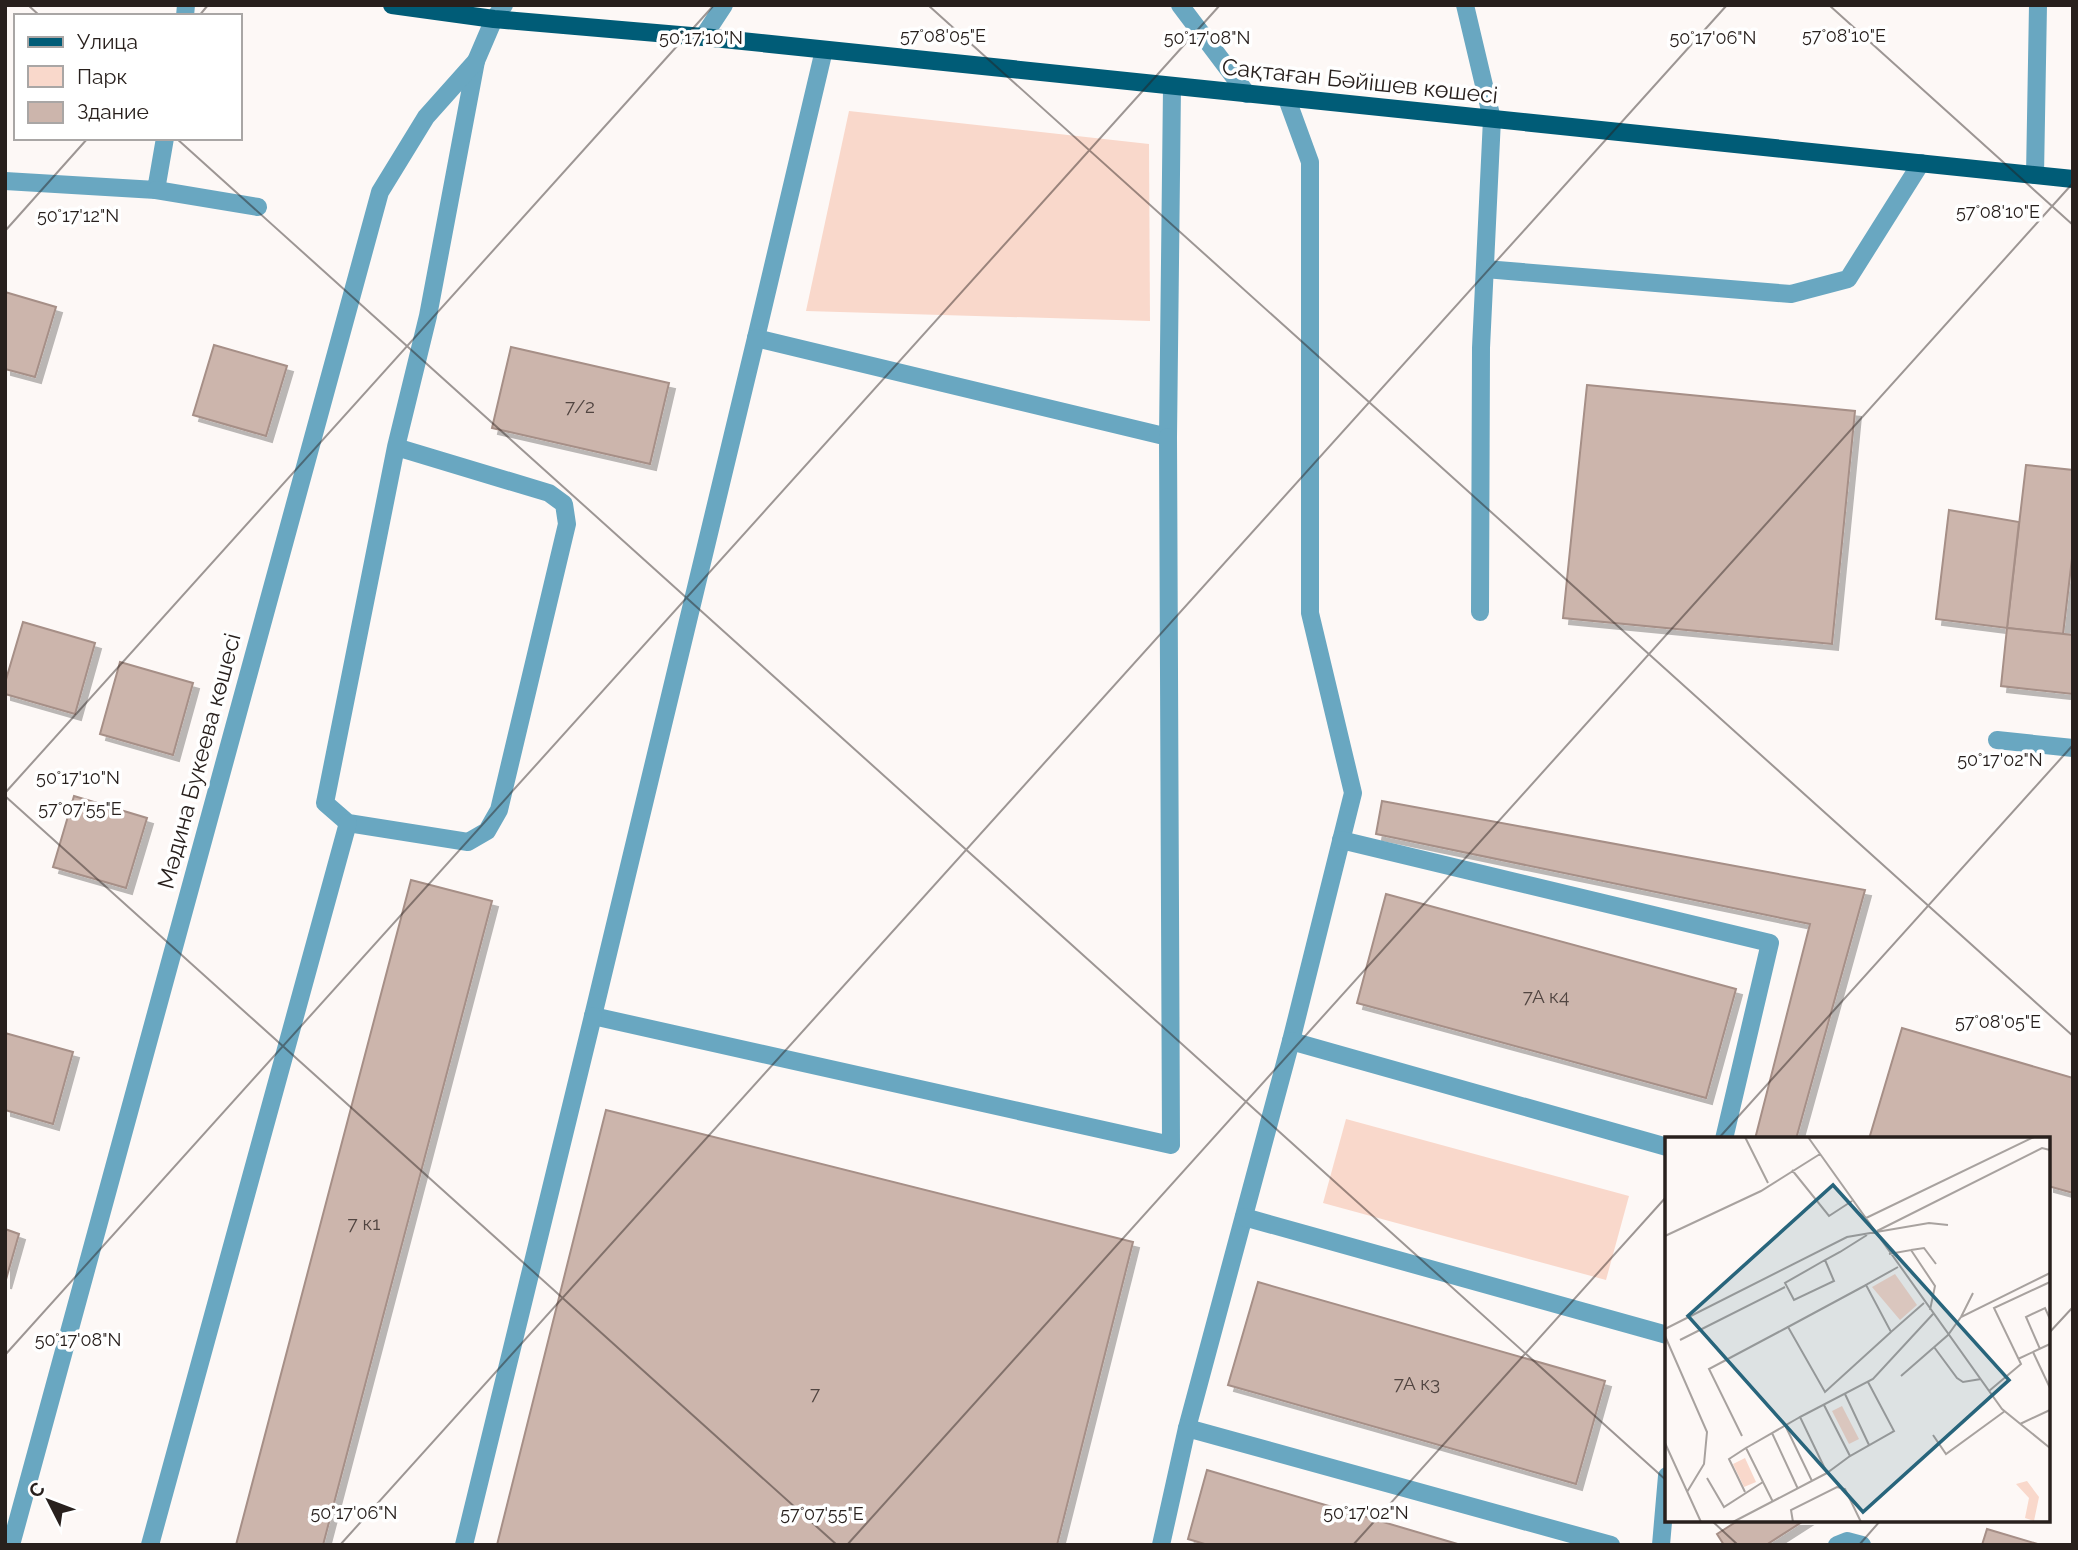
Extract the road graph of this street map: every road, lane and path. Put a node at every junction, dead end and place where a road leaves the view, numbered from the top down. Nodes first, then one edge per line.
1 (392, 5) edge
2 (724, 5) edge
3 (1180, 5) edge
4 (1465, 5) edge
5 (2038, 5) edge
6 (498, 10) edge
7 (703, 37) junction
8 (824, 50) junction
9 (475, 61) junction
10 (1172, 87) junction
11 (1247, 94) junction
12 (1287, 99) junction
13 (1492, 119) junction
14 (164, 140) edge
15 (1921, 163) junction
16 (2035, 175) junction
17 (2073, 179) edge
18 (5, 181) edge
19 (156, 190) junction
20 (258, 207) dead end
21 (1485, 269) junction
22 (756, 338) junction
23 (1168, 437) junction
24 (396, 447) junction
25 (1480, 612) dead end
26 (1997, 740) dead end
27 (2073, 748) edge
28 (348, 823) junction
29 (1341, 840) junction
30 (593, 1016) junction
31 (1291, 1041) junction
32 (1724, 1137) edge
33 (1665, 1146) edge
34 (1244, 1217) junction
35 (1665, 1334) edge
36 (1187, 1428) junction
37 (1665, 1499) edge
38 (11, 1545) edge
39 (150, 1545) edge
40 (464, 1545) edge
41 (1161, 1545) edge
42 (1611, 1545) edge
43 (1661, 1545) edge
44 (1837, 1545) edge
45 (1862, 1545) edge

1 - 6 main road, Сақтаған Бәйішев көшесі
2 - 7 street
3 - 11 street
4 - 13 street
5 - 16 street
6 - 7 main road, Сақтаған Бәйішев көшесі
6 - 9 street, Мәдина Букеева көшесі
7 - 8 main road, Сақтаған Бәйішев көшесі
8 - 10 main road, Сақтаған Бәйішев көшесі
8 - 22 street
9 - 24 street
9 - 38 street, Мәдина Букеева көшесі
10 - 11 main road, Сақтаған Бәйішев көшесі
10 - 23 street
11 - 12 main road, Сақтаған Бәйішев көшесі
12 - 13 main road, Сақтаған Бәйішев көшесі
12 - 29 street
13 - 15 main road, Сақтаған Бәйішев көшесі
13 - 21 street
14 - 19 street
15 - 16 main road, Сақтаған Бәйішев көшесі
15 - 21 street
16 - 17 main road, Сақтаған Бәйішев көшесі
18 - 19 street
19 - 20 street
21 - 25 street
22 - 23 street
22 - 30 street
23 - 30 street
24 - 28 street
24 - 28 street
26 - 27 street
28 - 39 street
29 - 31 street
29 - 32 street
30 - 40 street
31 - 33 street
31 - 34 street
34 - 35 street
34 - 36 street
36 - 41 street
36 - 42 street
37 - 43 street
44 - 45 street

